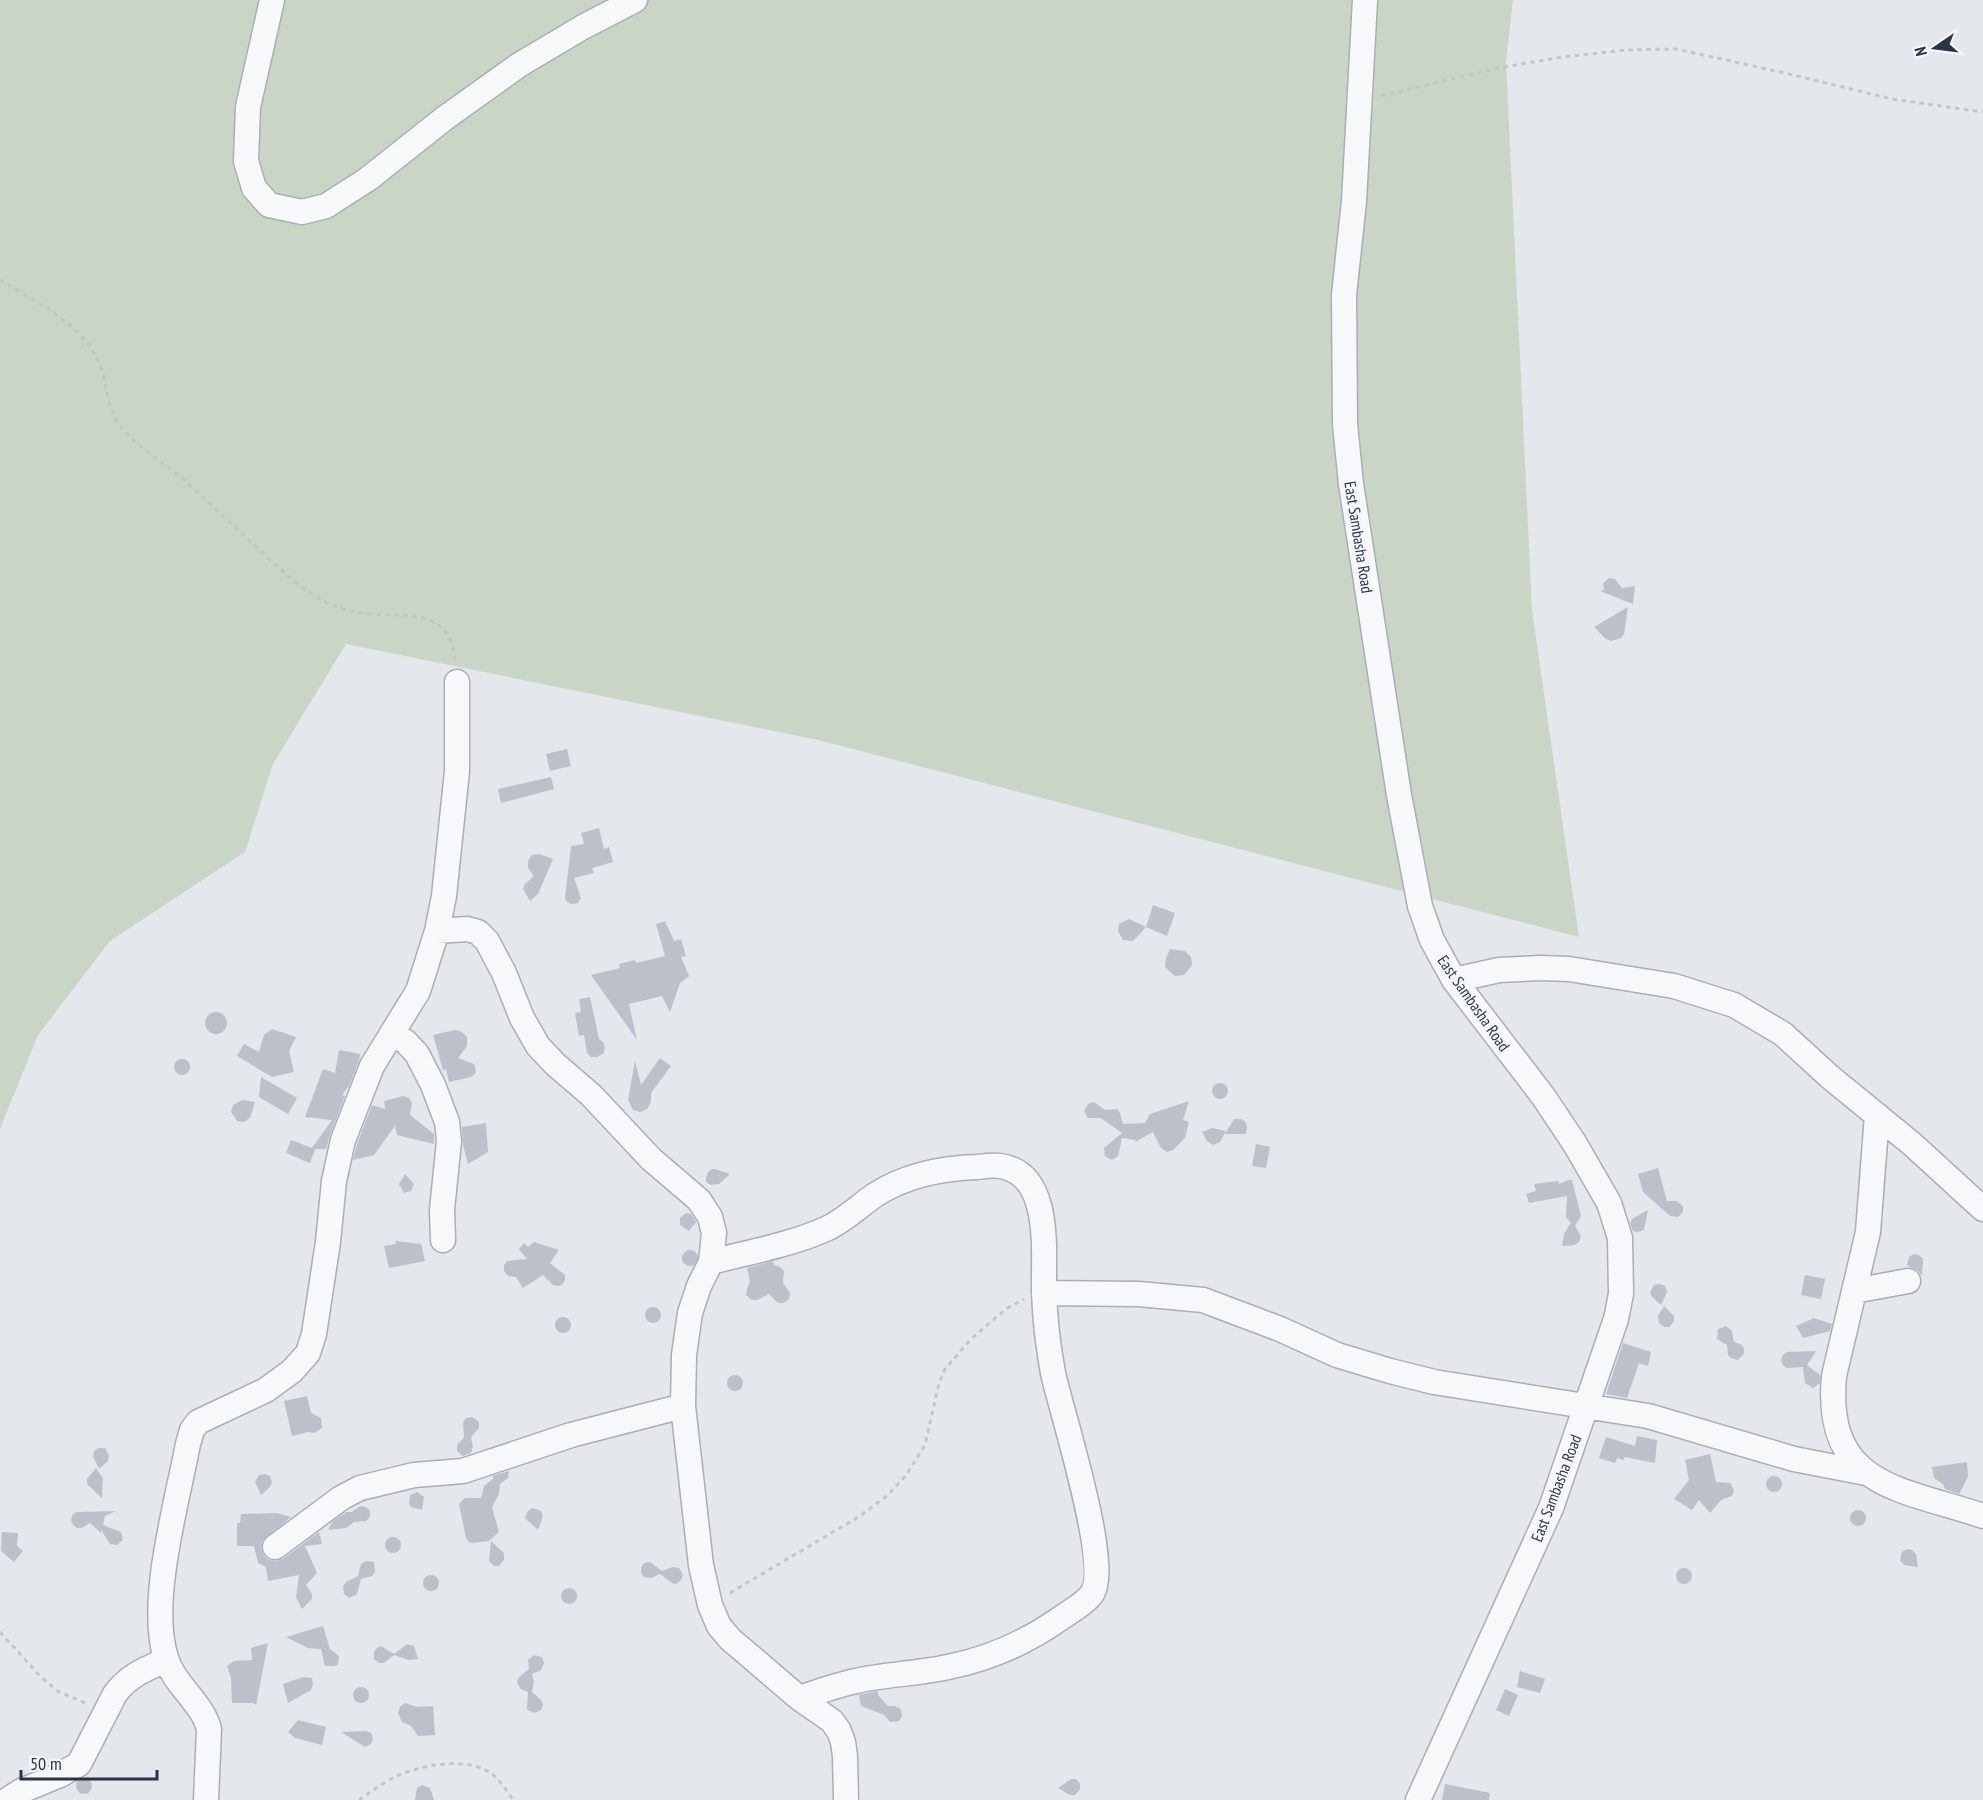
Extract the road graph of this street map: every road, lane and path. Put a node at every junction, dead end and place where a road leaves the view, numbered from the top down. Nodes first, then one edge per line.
1 (272, 0) edge
2 (635, 0) edge
3 (1365, 0) edge
4 (1360, 101) junction
5 (1983, 112) edge
6 (0, 280) edge
7 (457, 682) joint
8 (437, 932) junction
9 (1454, 980) junction
10 (392, 1033) junction
11 (1877, 1115) junction
12 (1983, 1209) edge
13 (443, 1240) dead end
14 (711, 1262) junction
15 (1908, 1281) dead end
16 (1854, 1291) junction
17 (1044, 1293) junction
18 (683, 1406) junction
19 (1587, 1406) junction
20 (1866, 1473) junction
21 (1983, 1516) edge
22 (274, 1547) dead end
23 (710, 1605) junction
24 (0, 1632) edge
25 (166, 1660) junction
26 (799, 1698) junction
27 (106, 1711) junction
28 (7, 1800) edge
29 (206, 1800) edge
30 (359, 1800) edge
31 (513, 1800) edge
32 (846, 1800) edge
33 (1418, 1800) edge

1 - 2 street
3 - 4 street, East Sambasha Road
4 - 5 path
4 - 9 street, East Sambasha Road
6 - 7 path
7 - 8 street
8 - 10 street
8 - 14 street
9 - 11 street
9 - 19 street, East Sambasha Road
10 - 13 street
10 - 25 street
11 - 12 street
11 - 16 street
14 - 17 street
14 - 18 street
15 - 16 street
16 - 20 street
17 - 19 street
17 - 23 path
17 - 26 street
18 - 22 street
18 - 23 street
19 - 20 street
19 - 33 street, East Sambasha Road
20 - 21 street
23 - 26 street
24 - 27 path
25 - 27 street
25 - 29 street
26 - 32 street
27 - 28 street
30 - 31 path

